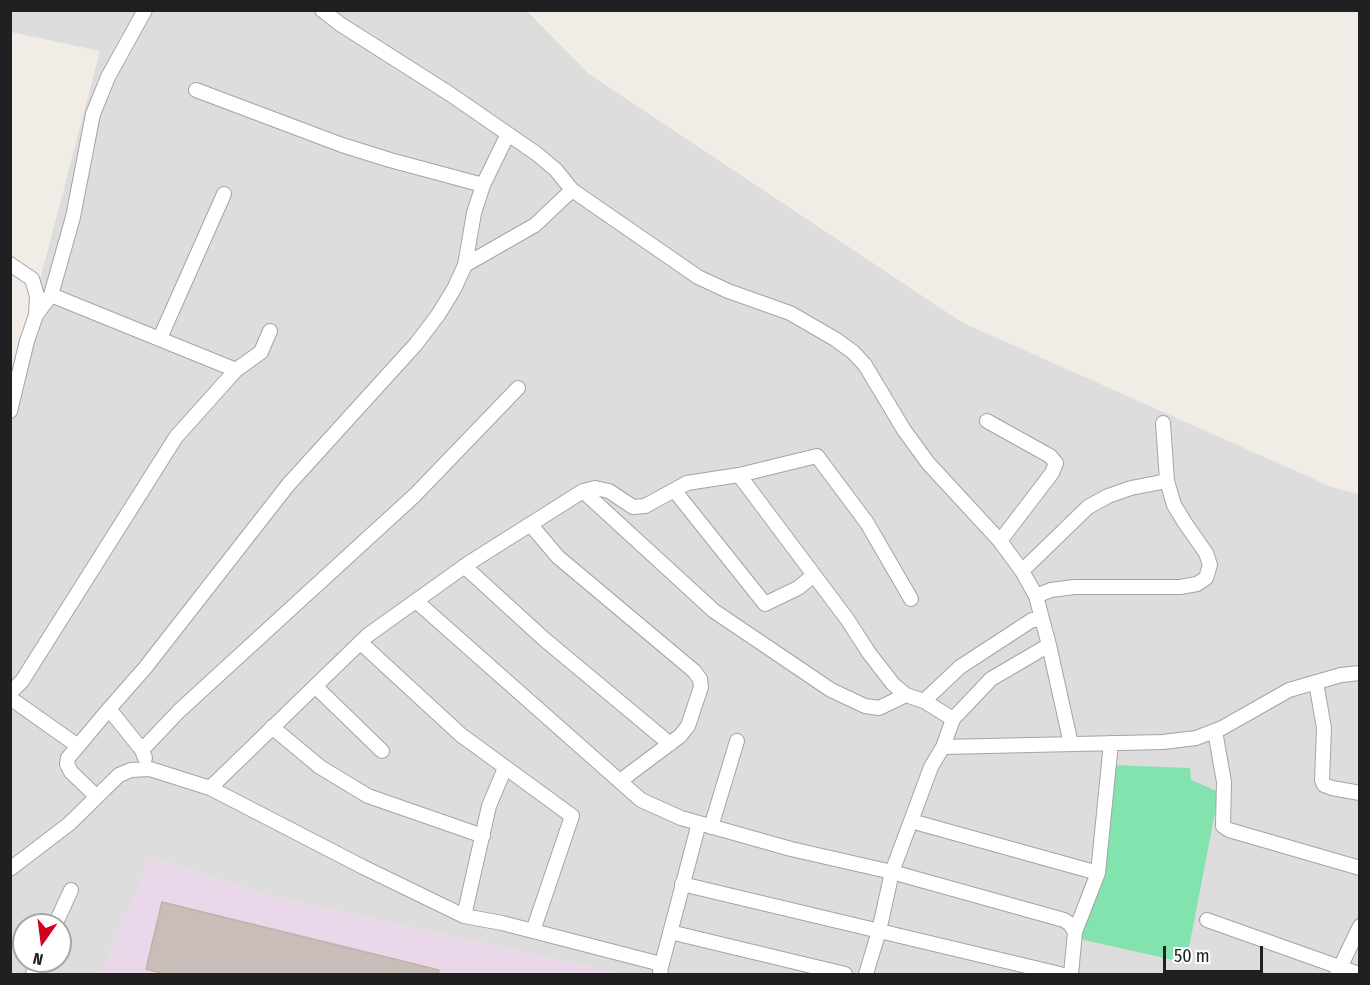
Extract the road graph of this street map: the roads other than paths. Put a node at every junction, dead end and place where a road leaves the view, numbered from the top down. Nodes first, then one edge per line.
1 (145, 10) edge
2 (322, 10) edge
3 (196, 90) dead end
4 (508, 134) junction
5 (483, 185) junction
6 (572, 190) junction
7 (224, 194) dead end
8 (10, 264) edge
9 (465, 265) junction
10 (51, 295) junction
11 (36, 315) junction
12 (270, 331) dead end
13 (160, 338) junction
14 (236, 370) junction
15 (518, 388) dead end
16 (10, 411) edge
17 (987, 421) dead end
18 (1163, 423) dead end
19 (739, 475) junction
20 (1167, 481) junction
21 (583, 490) junction
22 (674, 490) junction
23 (530, 524) junction
24 (1000, 541) junction
25 (464, 566) junction
26 (1022, 572) junction
27 (814, 575) junction
28 (1035, 596) junction
29 (911, 599) dead end
30 (416, 601) junction
31 (1042, 620) junction
32 (361, 643) junction
33 (1050, 645) junction
34 (1359, 673) edge
35 (1316, 682) junction
36 (315, 686) junction
37 (10, 693) edge
38 (906, 695) junction
39 (10, 698) edge
40 (924, 701) junction
41 (109, 709) junction
42 (953, 719) junction
43 (272, 727) junction
44 (1215, 731) junction
45 (738, 741) dead end
46 (1111, 743) junction
47 (670, 744) junction
48 (1071, 744) junction
49 (78, 746) junction
50 (943, 747) junction
51 (142, 750) junction
52 (381, 751) dead end
53 (506, 768) junction
54 (150, 769) junction
55 (620, 781) junction
56 (210, 789) junction
57 (1359, 793) edge
58 (96, 796) junction
59 (911, 820) junction
60 (705, 825) junction
61 (483, 836) junction
62 (1359, 868) edge
63 (10, 869) edge
64 (892, 872) junction
65 (1098, 873) junction
66 (682, 884) junction
67 (70, 890) dead end
68 (60, 913) edge
69 (464, 916) junction
70 (1207, 920) dead end
71 (1359, 926) edge
72 (533, 931) junction
73 (879, 931) junction
74 (670, 932) junction
75 (1075, 932) junction
76 (661, 969) edge
77 (1339, 971) edge
78 (845, 975) edge
79 (866, 975) edge
80 (1060, 975) edge
81 (1071, 975) edge
82 (1359, 975) edge

1 - 10 street
2 - 4 street
3 - 5 street
4 - 5 street
4 - 6 street
5 - 9 street
6 - 9 street
6 - 24 street
7 - 13 street
8 - 11 street
9 - 41 street
10 - 11 street
10 - 13 street
11 - 16 street
12 - 14 street
13 - 14 street
14 - 37 street
15 - 51 street
17 - 24 street
18 - 20 street
19 - 22 street
19 - 27 street
19 - 29 street
20 - 26 street
20 - 28 street
21 - 22 street
21 - 23 street
21 - 38 street
22 - 27 street
23 - 25 street
23 - 47 street
24 - 26 street
25 - 30 street
25 - 47 street
26 - 28 street
27 - 38 street
28 - 31 street
30 - 32 street
30 - 55 street
31 - 33 street
31 - 40 street
32 - 36 street
32 - 53 street
33 - 42 street
33 - 48 street
34 - 35 street
35 - 44 street
35 - 57 street
36 - 43 street
36 - 52 street
38 - 40 street
39 - 49 street
40 - 42 street
41 - 49 street
41 - 51 street
42 - 50 street
43 - 56 street
43 - 61 street
44 - 46 street
44 - 62 street
45 - 60 street
46 - 48 street
46 - 65 street
47 - 55 street
48 - 50 street
49 - 58 street
50 - 59 street
51 - 54 street
53 - 61 street
53 - 72 street
54 - 56 street
54 - 58 street
55 - 60 street
56 - 69 street
58 - 63 street
59 - 64 street
59 - 65 street
60 - 64 street
60 - 66 street
61 - 69 street
64 - 73 street
64 - 75 street
65 - 75 street
66 - 73 street
66 - 74 street
67 - 68 street
69 - 72 street
70 - 77 street
71 - 77 street
72 - 76 street
73 - 79 street
73 - 80 street
74 - 76 street
74 - 78 street
75 - 81 street
77 - 82 street

